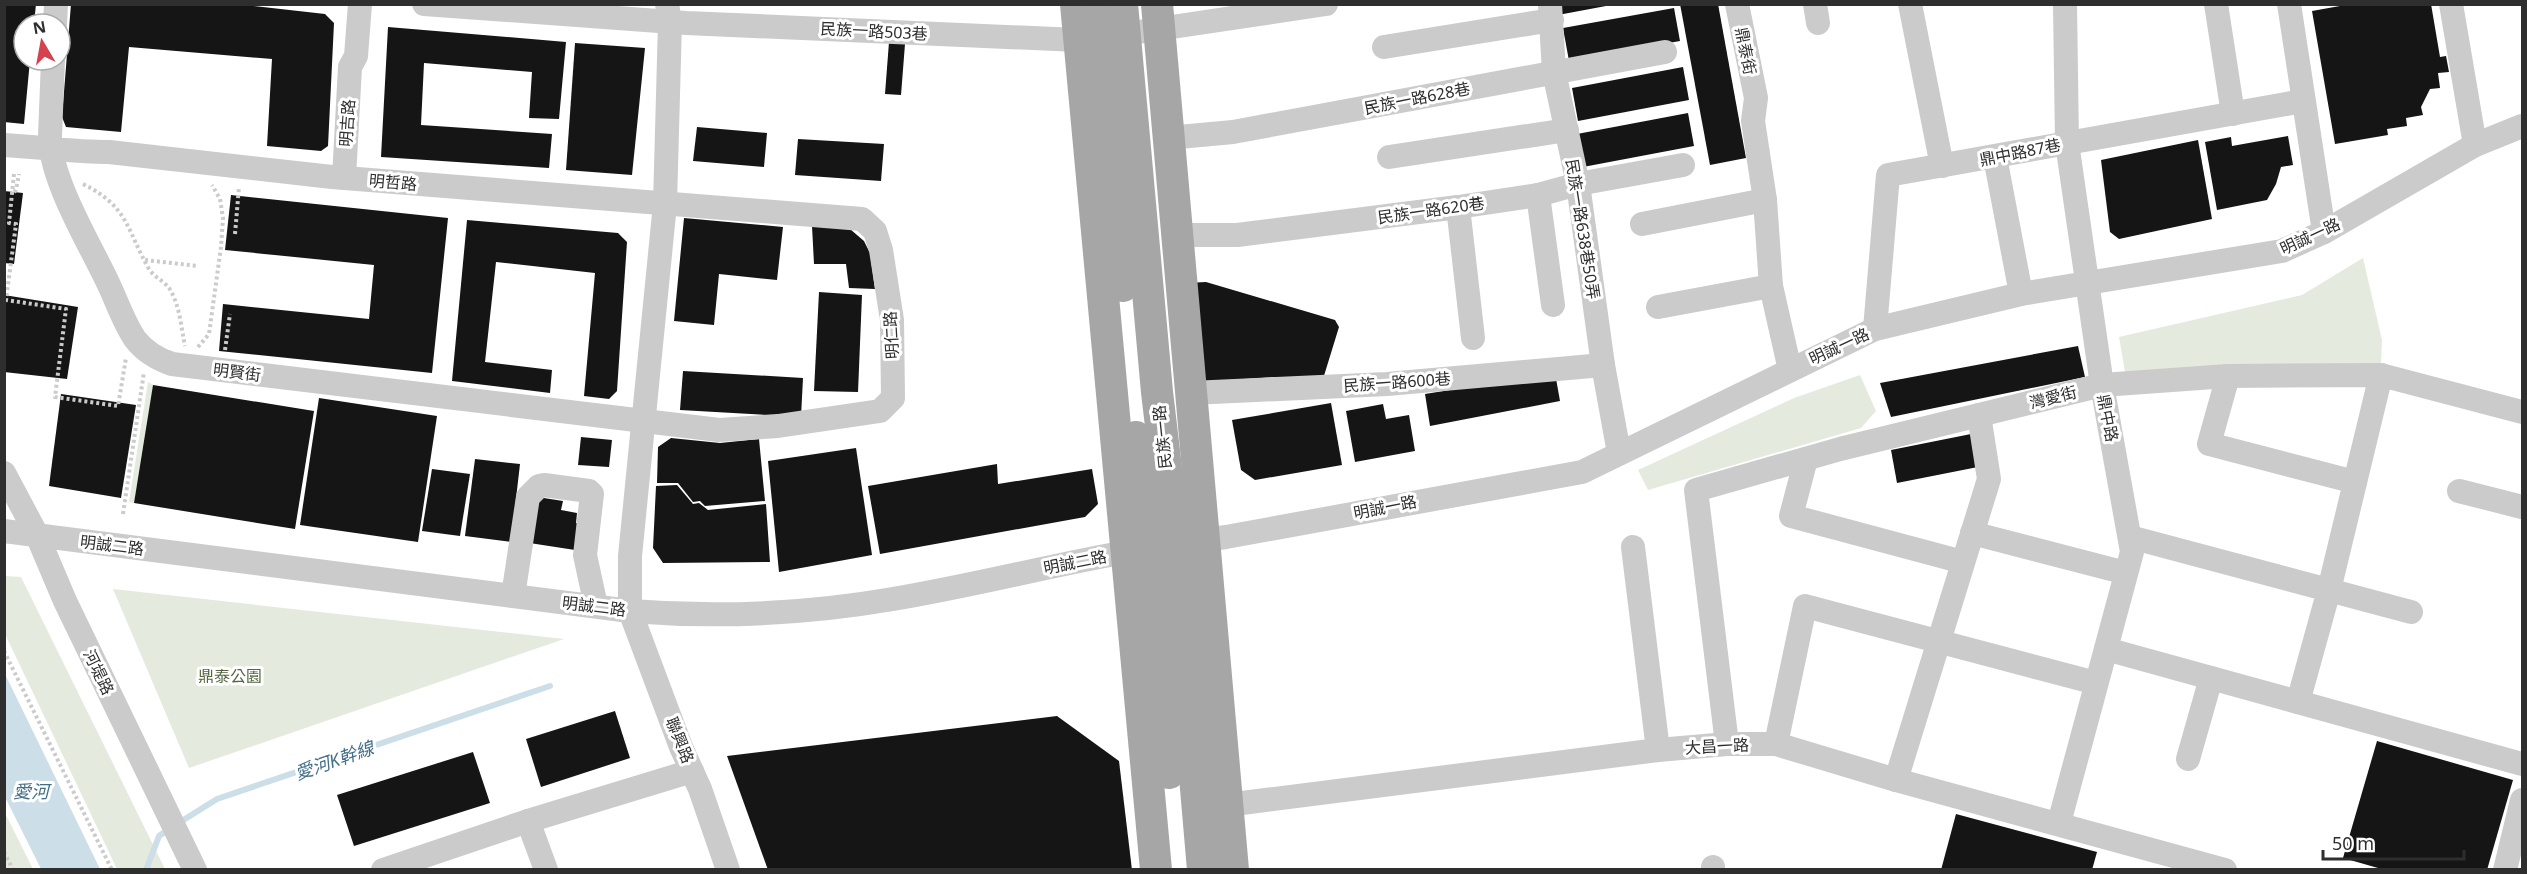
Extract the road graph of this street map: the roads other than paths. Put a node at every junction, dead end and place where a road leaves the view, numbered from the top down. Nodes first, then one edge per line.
1 (348, 4) edge
2 (360, 4) edge
3 (424, 4) edge
4 (1076, 4) edge
5 (1100, 4) edge
6 (1326, 4) edge
7 (1737, 4) edge
8 (1910, 4) edge
9 (2065, 4) edge
10 (2216, 4) edge
11 (2289, 4) edge
12 (2451, 4) edge
13 (1551, 12) edge
14 (669, 13) edge
15 (1158, 17) edge
16 (1124, 19) edge
17 (1078, 40) junction
18 (1384, 47) dead end
19 (1665, 52) dead end
20 (351, 67) junction
21 (53, 72) edge
22 (1554, 72) junction
23 (2303, 101) junction
24 (2233, 114) junction
25 (2523, 126) edge
26 (1567, 130) junction
27 (1168, 138) junction
28 (2067, 143) junction
29 (4, 144) edge
30 (2475, 145) junction
31 (50, 152) junction
32 (1995, 156) junction
33 (1389, 157) dead end
34 (1683, 165) dead end
35 (1942, 166) junction
36 (12, 167) edge
37 (344, 178) junction
38 (1578, 184) junction
39 (1538, 195) junction
40 (1765, 200) junction
41 (665, 204) junction
42 (1458, 207) junction
43 (1642, 224) dead end
44 (2324, 232) junction
45 (1178, 247) junction
46 (1122, 260) junction
47 (2087, 285) junction
48 (1771, 286) junction
49 (2021, 294) junction
50 (1553, 304) dead end
51 (1658, 307) dead end
52 (1875, 329) junction
53 (1473, 338) dead end
54 (1603, 365) junction
55 (1790, 370) junction
56 (2381, 375) junction
57 (2228, 376) junction
58 (2102, 385) junction
59 (1191, 393) junction
60 (2523, 411) edge
61 (1979, 415) junction
62 (642, 422) junction
63 (1619, 453) junction
64 (1806, 459) junction
65 (4, 473) edge
66 (2355, 482) junction
67 (2459, 491) dead end
68 (2523, 507) edge
69 (4, 517) edge
70 (4, 531) edge
71 (1972, 533) junction
72 (37, 536) junction
73 (2130, 537) junction
74 (1164, 546) junction
75 (1634, 547) dead end
76 (1963, 562) junction
77 (2126, 573) junction
78 (2329, 590) junction
79 (513, 596) junction
80 (596, 606) junction
81 (630, 610) junction
82 (2411, 612) dead end
83 (1938, 641) junction
84 (2106, 649) junction
85 (2211, 678) junction
86 (2096, 683) junction
87 (2298, 702) junction
88 (1727, 744) junction
89 (1776, 744) junction
90 (1658, 750) junction
91 (2188, 759) dead end
92 (2523, 765) edge
93 (692, 771) junction
94 (1896, 780) junction
95 (2523, 800) edge
96 (1227, 805) junction
97 (1197, 809) junction
98 (528, 821) junction
99 (2059, 824) junction
100 (2519, 827) edge
101 (191, 862) edge
102 (383, 870) edge
103 (546, 870) edge
104 (728, 870) edge
105 (1156, 870) edge
106 (1177, 870) edge
107 (1203, 870) edge
108 (1233, 870) edge
109 (2225, 870) edge
110 (2505, 870) edge

1 - 20 street, 明吉路
2 - 20 street, 明吉路
3 - 14 street, 民族一路503巷
4 - 17 main road, 民族一路
5 - 46 main road, 民族一路
6 - 15 street
7 - 40 street, 鼎泰街
8 - 35 street
9 - 28 street, 鼎中路
10 - 24 street
11 - 23 street
12 - 30 street
13 - 18 street
13 - 22 street, 民族一路638巷50弄
14 - 17 street, 民族一路503巷
14 - 41 street
15 - 16 street
15 - 27 main road, 民族一路
16 - 46 main road, 民族一路
17 - 46 main road, 民族一路
19 - 22 street, 民族一路628巷
20 - 37 street, 明吉路
21 - 31 street, 明賢街
22 - 26 street, 民族一路638巷50弄
22 - 27 street, 民族一路628巷
23 - 24 street, 鼎中路87巷
23 - 44 street
24 - 28 street, 鼎中路87巷
25 - 30 street, 明誠一路
26 - 33 street
26 - 38 street, 民族一路638巷50弄
27 - 45 main road, 民族一路
28 - 32 street, 鼎中路87巷
28 - 47 street, 鼎中路
29 - 31 street, 明哲路
30 - 44 street, 明誠一路
31 - 36 street, 明哲路
31 - 37 street, 明哲路
31 - 62 street, 明賢街
32 - 35 street, 鼎中路87巷
32 - 49 street
34 - 38 street, 民族一路620巷
35 - 52 street, 鼎中路87巷
37 - 41 street, 明哲路
38 - 39 street, 民族一路620巷
38 - 54 street, 民族一路638巷50弄
39 - 42 street, 民族一路620巷
39 - 50 street
40 - 43 street
40 - 48 street, 鼎泰街
41 - 62 street
41 - 62 street, 明仁路
42 - 45 street, 民族一路620巷
42 - 53 street
44 - 47 street, 明誠一路
45 - 46 main road
45 - 59 main road, 民族一路
46 - 74 main road, 民族一路
47 - 49 street, 明誠一路
47 - 58 street, 鼎中路
48 - 51 street
48 - 55 street, 鼎泰街
49 - 52 street, 明誠一路
52 - 55 street, 明誠一路
54 - 59 street, 民族一路600巷
54 - 63 street, 民族一路638巷50弄
55 - 63 street, 明誠一路
56 - 57 street, 灣愛街
56 - 60 street, 灣愛街
56 - 66 street
57 - 58 street, 灣愛街
57 - 66 street
58 - 61 street, 灣愛街
58 - 73 street, 鼎中路
59 - 74 main road, 民族一路
61 - 64 street, 灣愛街
61 - 71 street
62 - 81 street
63 - 74 street, 明誠一路
64 - 76 street
64 - 88 street, 灣愛街
65 - 72 street, 河堤路
66 - 78 street
67 - 68 street
69 - 72 street, 明誠二路
70 - 72 street, 明誠二路
71 - 76 street
71 - 77 street
72 - 79 street, 明誠二路
72 - 101 street, 河堤路
73 - 77 street, 鼎中路
73 - 78 street
74 - 81 street, 明誠二路
74 - 96 main road, 民族一路
74 - 97 main road, 民族一路
74 - 105 main road, 民族一路
74 - 106 main road, 民族一路
75 - 90 street
76 - 83 street
77 - 84 street, 鼎中路
78 - 82 street
78 - 87 street
79 - 80 street, 明誠二路
79 - 80 street
80 - 81 street, 明誠二路
81 - 93 street, 聯興路
83 - 86 street
83 - 89 street
83 - 94 street
84 - 85 street
84 - 86 street, 鼎中路
85 - 87 street
85 - 91 street
86 - 99 street, 鼎中路
87 - 92 street
88 - 89 street, 大昌一路
88 - 90 street, 大昌一路
89 - 94 street, 大昌一路
90 - 96 street, 大昌一路
93 - 98 street
93 - 104 street, 聯興路
94 - 99 street, 大昌一路
95 - 100 street
96 - 97 street, 大昌一路
96 - 108 main road, 民族一路
97 - 107 main road, 民族一路
98 - 102 street
98 - 103 street
99 - 109 street, 大昌一路
100 - 110 street

